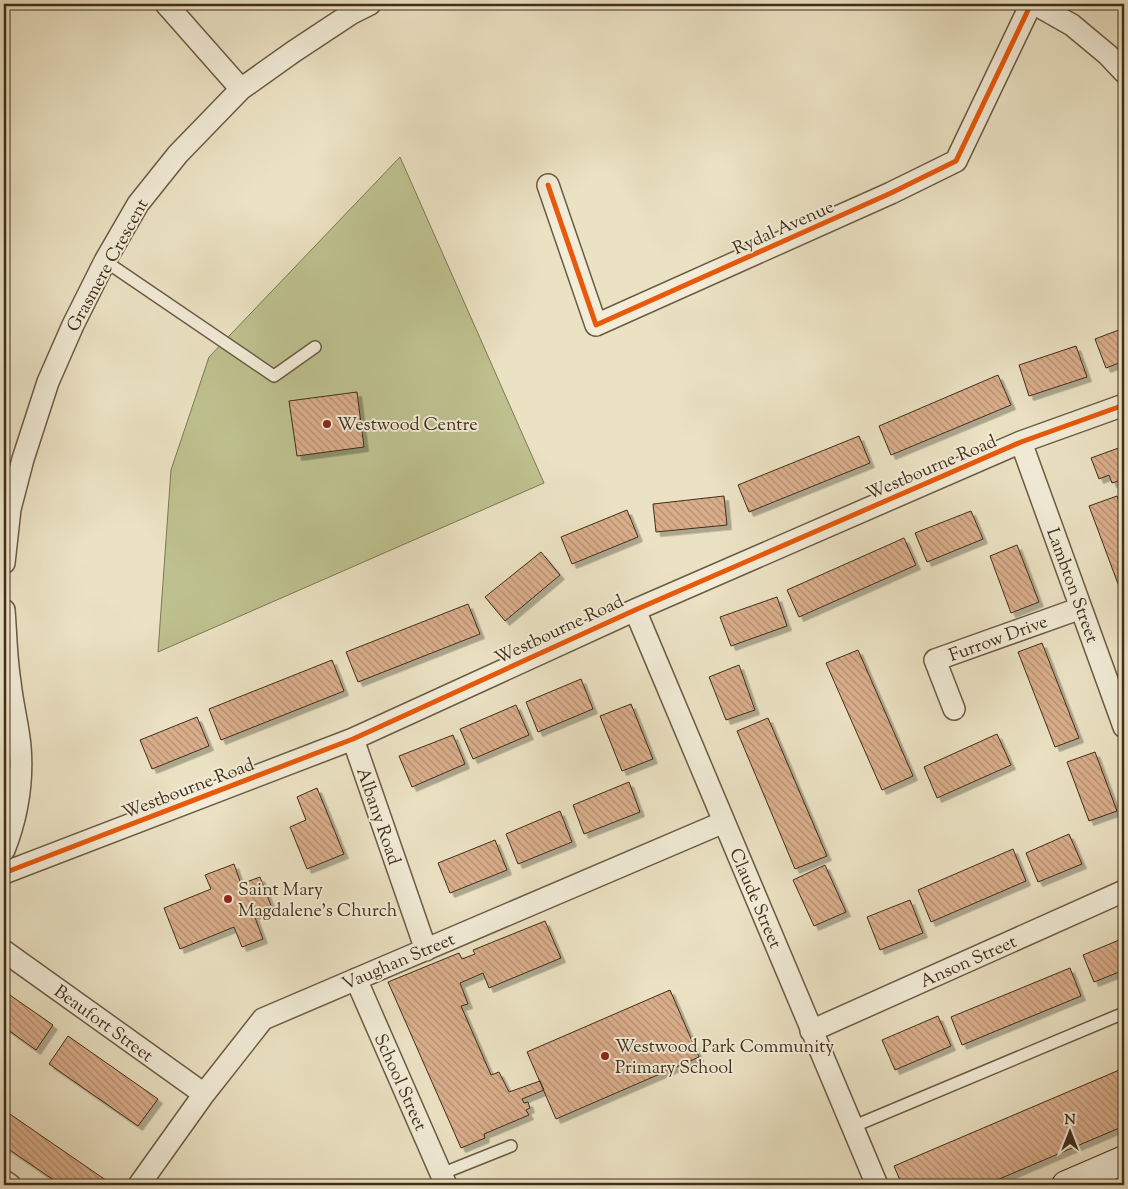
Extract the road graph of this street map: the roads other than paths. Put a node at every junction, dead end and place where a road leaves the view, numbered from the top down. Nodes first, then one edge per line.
1 (166, 4) edge
2 (370, 4) edge
3 (1030, 4) edge
4 (1035, 4) edge
5 (1124, 72) edge
6 (241, 89) junction
7 (548, 185) dead end
8 (105, 261) junction
9 (315, 347) dead end
10 (1124, 405) edge
11 (1021, 442) junction
12 (4, 562) edge
13 (1081, 608) junction
14 (4, 610) edge
15 (635, 610) junction
16 (954, 709) dead end
17 (1124, 727) edge
18 (353, 739) junction
19 (724, 822) junction
20 (4, 850) edge
21 (4, 873) edge
22 (1124, 891) edge
23 (426, 950) junction
24 (4, 951) edge
25 (356, 979) junction
26 (1124, 1012) edge
27 (812, 1031) junction
28 (204, 1094) junction
29 (852, 1126) junction
30 (510, 1146) dead end
31 (1124, 1160) edge
32 (444, 1180) edge
33 (4, 1181) edge
34 (10, 1185) edge
35 (139, 1185) edge
36 (876, 1185) edge
37 (1066, 1185) edge

1 - 6 street
2 - 6 street, Grasmere Crescent
3 - 7 street, Rydal Avenue
4 - 5 street
6 - 8 street, Grasmere Crescent
8 - 9 lane
8 - 12 street, Grasmere Crescent
10 - 11 street, Westbourne Road
11 - 13 street, Lambton Street
11 - 15 street, Westbourne Road
13 - 16 street, Furrow Drive
13 - 17 street, Lambton Street
14 - 20 street
15 - 18 street, Westbourne Road
15 - 19 street, Claude Street
18 - 21 street, Westbourne Road
18 - 23 street, Albany Road
19 - 23 street, Vaughan Street
19 - 27 street, Claude Street
22 - 27 street, Anson Street
23 - 25 street, Vaughan Street
24 - 28 street, Beaufort Street
25 - 28 street, Vaughan Street
25 - 32 street, School Street
26 - 29 lane
27 - 29 street, Claude Street
28 - 35 street, Vaughan Street
29 - 36 street, Claude Street
30 - 32 lane
31 - 37 main road
33 - 34 street

